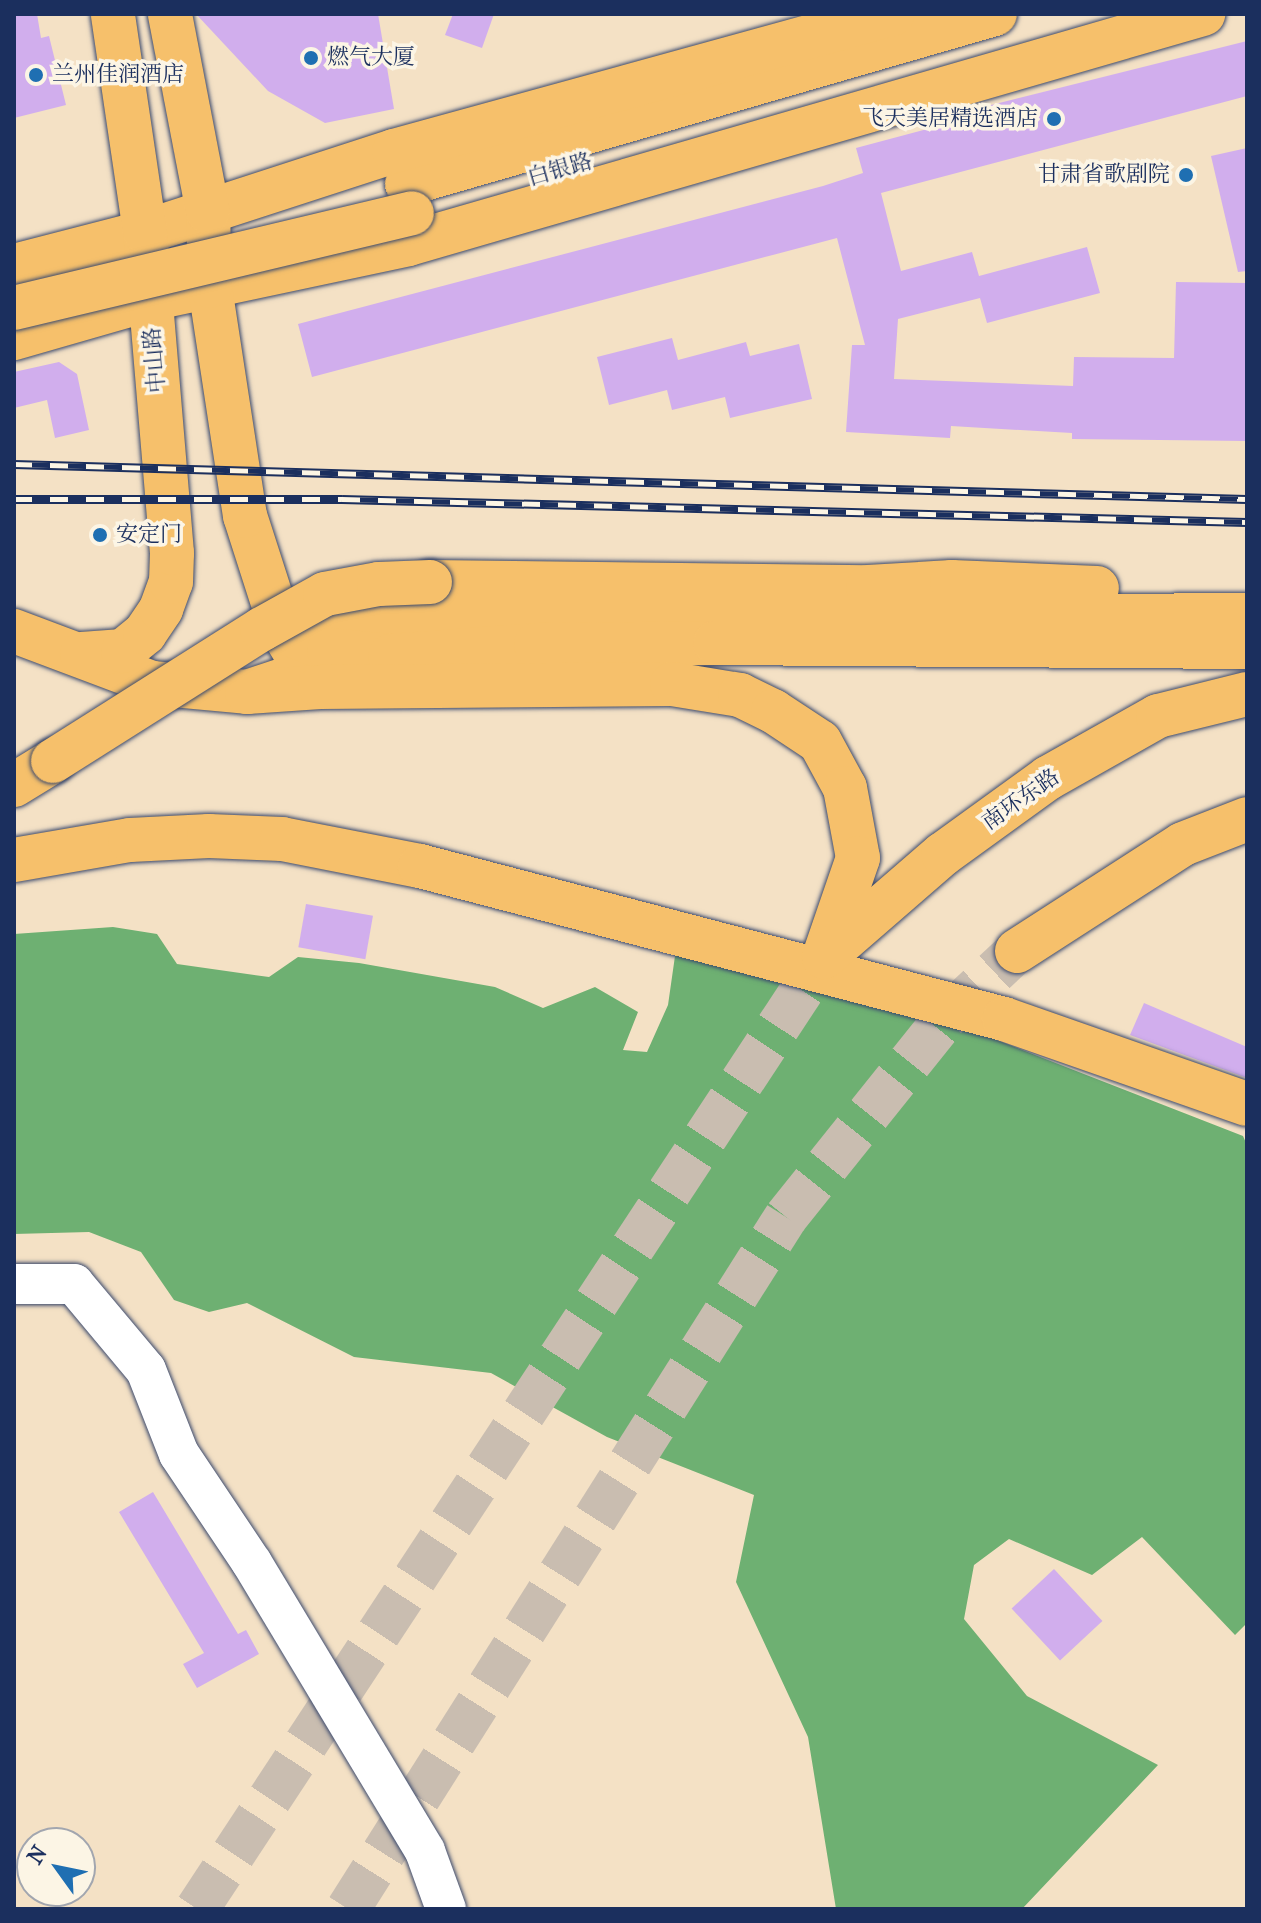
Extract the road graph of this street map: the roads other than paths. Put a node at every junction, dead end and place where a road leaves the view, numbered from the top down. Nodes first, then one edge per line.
1 (113, 14) edge
2 (170, 14) edge
3 (892, 14) edge
4 (995, 14) edge
5 (1102, 14) edge
6 (1203, 14) edge
7 (208, 212) junction
8 (145, 232) junction
9 (14, 266) edge
10 (14, 285) edge
11 (210, 286) junction
12 (150, 299) junction
13 (14, 308) edge
14 (14, 338) edge
15 (1247, 600) edge
16 (1247, 615) edge
17 (14, 631) edge
18 (282, 631) junction
19 (1247, 647) edge
20 (82, 654) junction
21 (247, 692) junction
22 (1247, 694) edge
23 (14, 785) edge
24 (1247, 819) edge
25 (14, 860) edge
26 (1017, 951) tunnel mouth
27 (1247, 1104) edge
28 (14, 1284) edge
29 (446, 1909) edge

1 - 8 main road, 中山路
2 - 7 main road
3 - 7 main road
4 - 10 main road, 白银路
5 - 13 main road, 白银路, bridge
6 - 11 main road
7 - 8 main road
7 - 11 main road
8 - 9 main road
8 - 12 main road, 中山路
11 - 12 main road
11 - 18 main road
12 - 14 main road
12 - 20 main road, 中山路
15 - 23 main road, bridge
16 - 18 main road
17 - 20 main road
18 - 19 main road
18 - 21 main road
20 - 21 main road
21 - 22 main road, 南环东路
24 - 26 main road
25 - 27 main road
28 - 29 street

